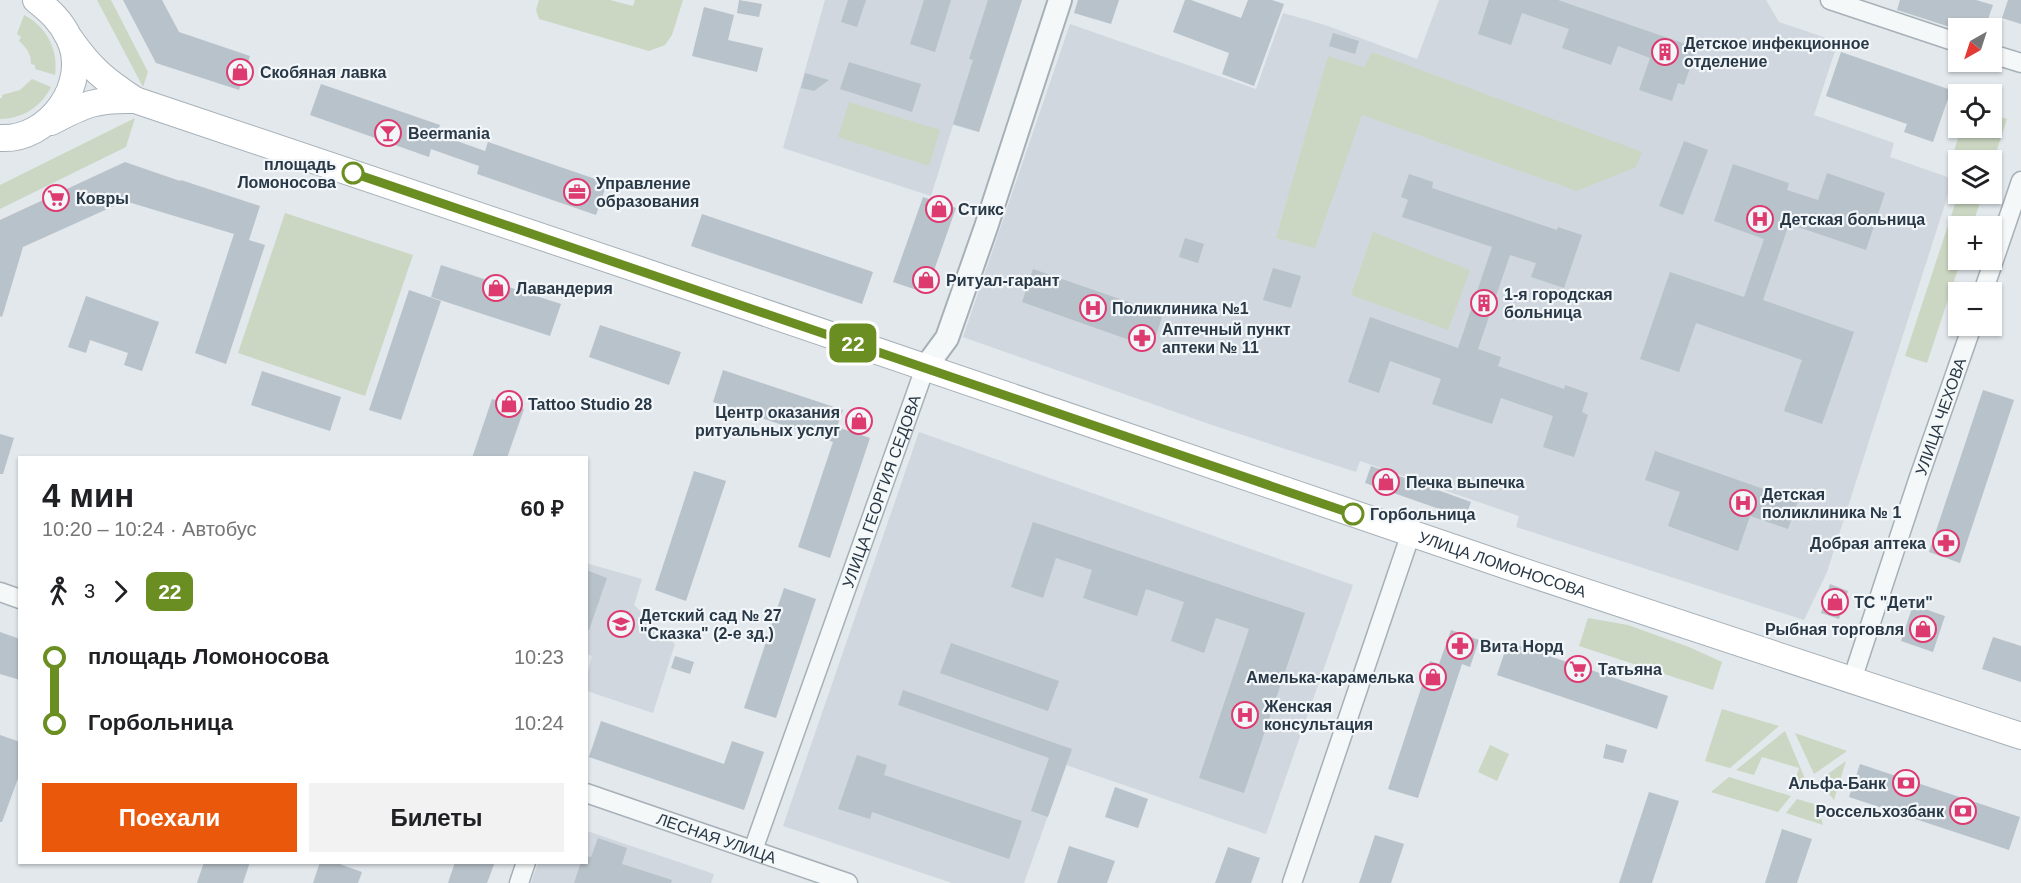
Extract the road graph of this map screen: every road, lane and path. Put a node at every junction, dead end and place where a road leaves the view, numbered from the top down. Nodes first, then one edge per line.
1 (36, 0) edge
2 (1060, 0) edge
3 (1830, 0) edge
4 (51, 8) edge
5 (70, 39) junction
6 (1948, 39) edge
7 (2002, 57) edge
8 (2021, 63) edge
9 (135, 100) junction
10 (35, 131) junction
11 (3, 140) edge
12 (2021, 181) edge
13 (1986, 282) edge
14 (1968, 336) edge
15 (925, 368) junction
16 (1411, 533) junction
17 (0, 592) edge
18 (18, 597) edge
19 (1852, 680) junction
20 (2021, 736) edge
21 (588, 794) edge
22 (753, 850) junction
23 (525, 864) edge
24 (519, 883) edge
25 (848, 883) edge
26 (1292, 883) edge

1 - 4 main road
2 - 15 street, УЛИЦА ГЕОРГИЯ СЕДОВА
3 - 6 street
4 - 5 main road
5 - 9 main road
5 - 10 main road
7 - 8 street
9 - 10 main road
9 - 15 main road, УЛИЦА ЛОМОНОСОВА
10 - 11 main road
12 - 13 street
14 - 19 street, УЛИЦА ЧЕХОВА
15 - 16 main road, УЛИЦА ЛОМОНОСОВА
15 - 22 street, УЛИЦА ГЕОРГИЯ СЕДОВА
16 - 19 main road, УЛИЦА ЛОМОНОСОВА
16 - 26 street
17 - 18 street
19 - 20 main road, УЛИЦА ЛОМОНОСОВА
21 - 22 street, ЛЕСНАЯ УЛИЦА
22 - 25 street, ЛЕСНАЯ УЛИЦА
23 - 24 street

